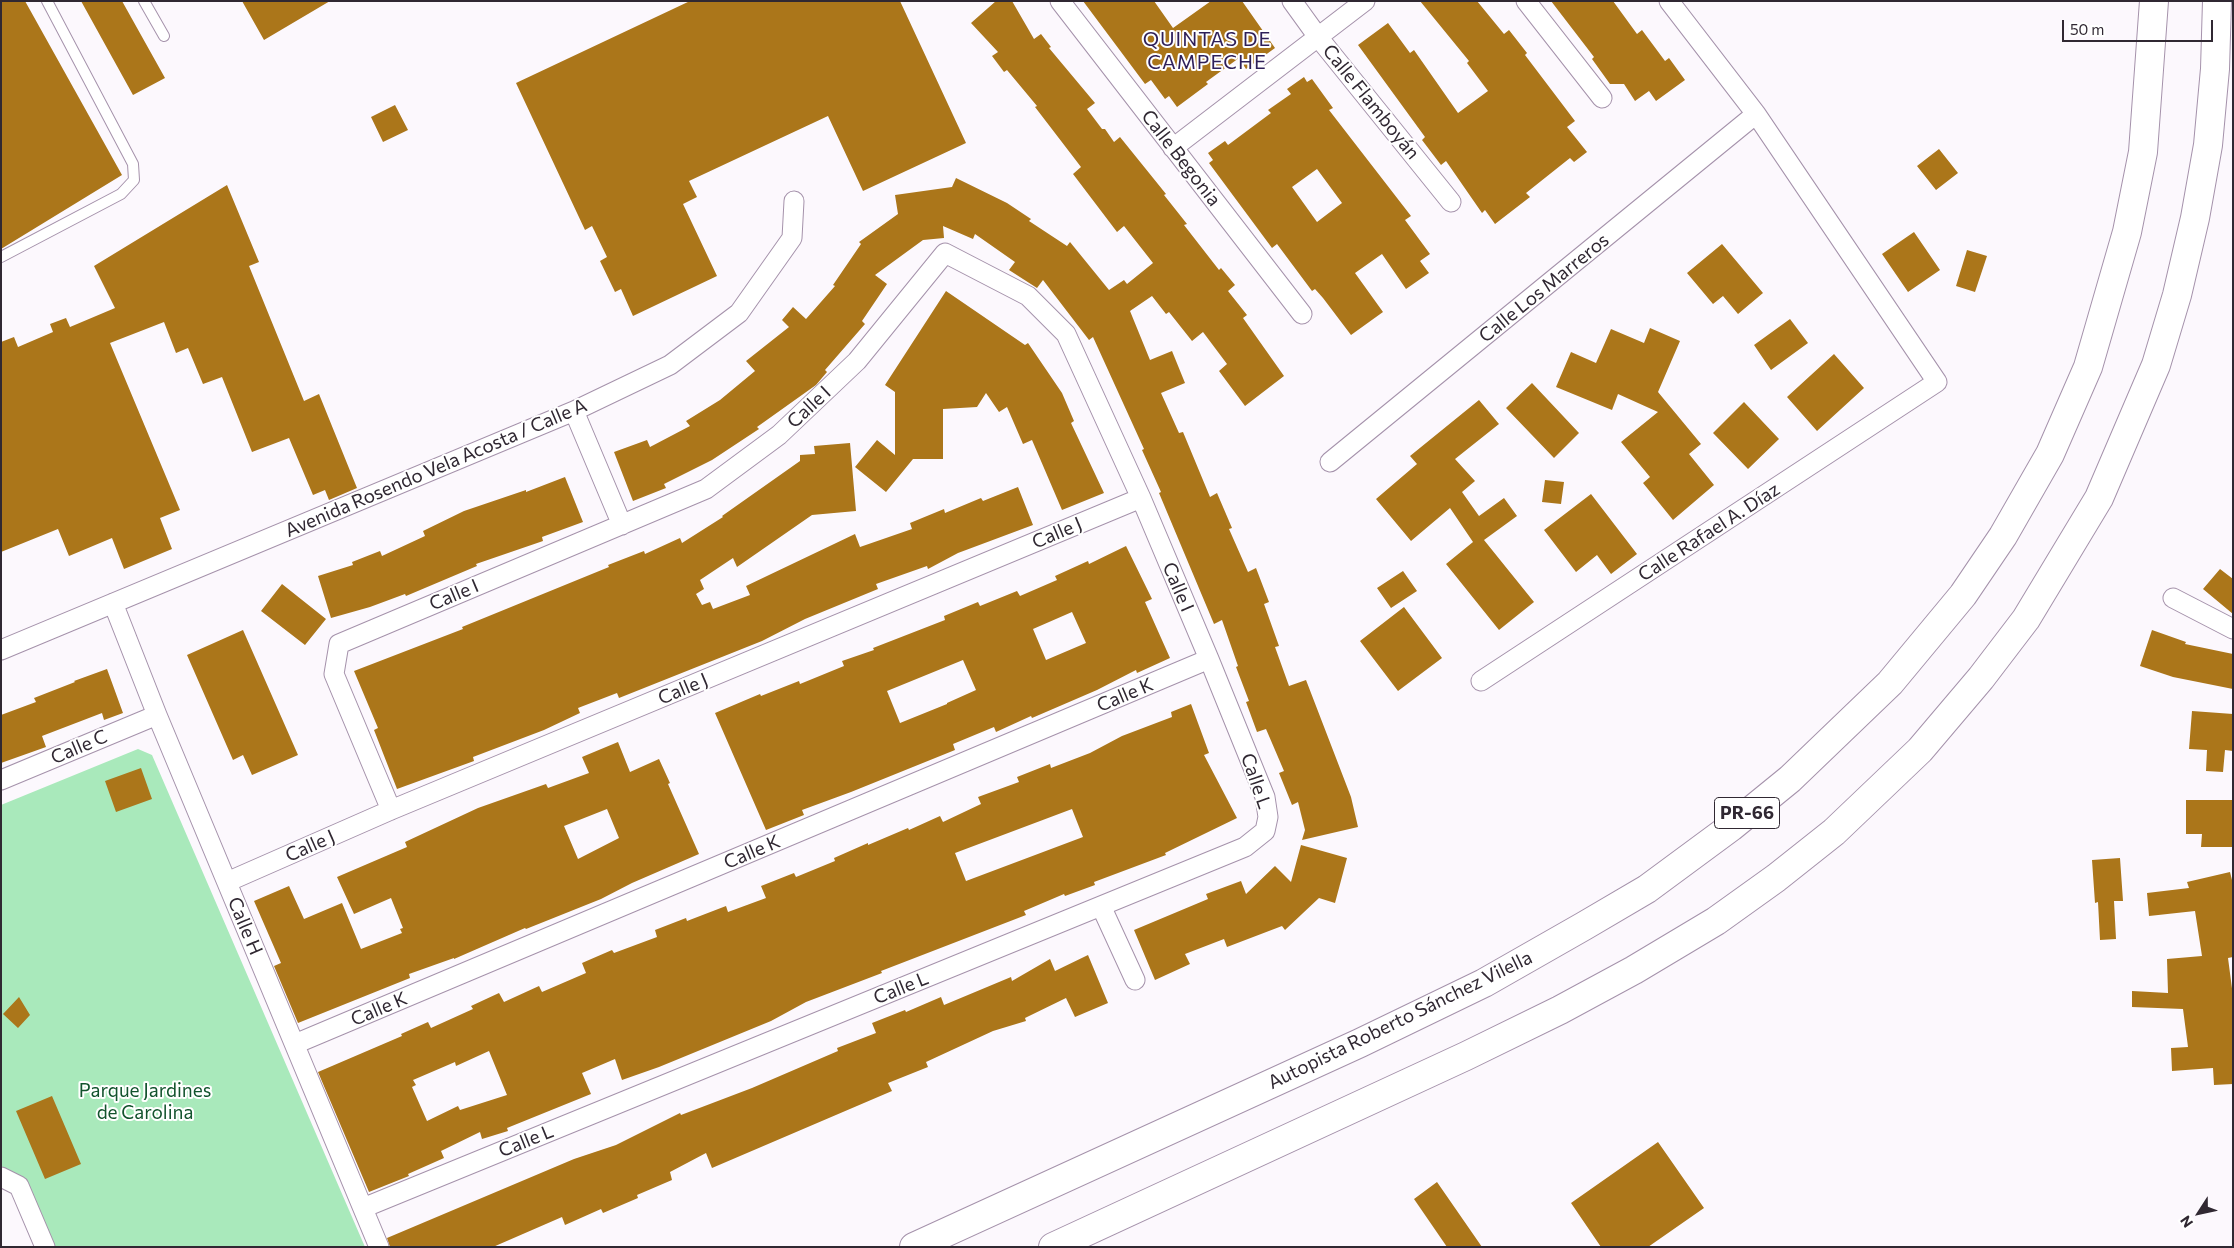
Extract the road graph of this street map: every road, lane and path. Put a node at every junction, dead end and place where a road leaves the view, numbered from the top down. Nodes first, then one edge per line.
1 (47, 1) edge
2 (144, 1) edge
3 (1060, 1) edge
4 (1292, 1) edge
5 (1365, 1) edge
6 (1526, 1) edge
7 (1669, 1) edge
8 (2154, 1) edge
9 (2217, 1) edge
10 (164, 36) dead end
11 (1318, 37) junction
12 (1602, 98) dead end
13 (1756, 114) junction
14 (1173, 148) junction
15 (794, 201) dead end
16 (1451, 202) dead end
17 (1, 257) edge
18 (1302, 314) dead end
19 (574, 411) junction
20 (1330, 462) dead end
21 (1141, 498) junction
22 (622, 525) junction
23 (2173, 598) dead end
24 (113, 604) junction
25 (2233, 629) edge
26 (1, 650) edge
27 (1209, 660) junction
28 (1480, 681) dead end
29 (157, 715) junction
30 (1, 780) edge
31 (391, 810) junction
32 (226, 882) junction
33 (1101, 906) junction
34 (1134, 980) dead end
35 (295, 1044) junction
36 (1, 1177) edge
37 (363, 1208) junction
38 (45, 1247) edge
39 (379, 1247) edge
40 (914, 1247) edge
41 (1053, 1247) edge

1 - 17 lane
2 - 10 lane
3 - 14 street, Calle Begonia
4 - 11 street, Calle Flamboyán
5 - 11 street
6 - 12 street
7 - 13 street
8 - 40 highway, Autopista Roberto Sánchez Vilella / PR-66
9 - 41 highway
11 - 14 street
11 - 16 street, Calle Flamboyán
13 - 20 street, Calle Los Marreros
13 - 28 street, Calle Rafael A. Díaz
14 - 18 street, Calle Begonia
15 - 19 street, Avenida Rosendo Vela Acosta / Calle A
19 - 22 street
19 - 24 street, Avenida Rosendo Vela Acosta / Calle A
21 - 22 street, Calle I
21 - 27 street, Calle I
21 - 31 street, Calle J
22 - 31 street, Calle I
23 - 25 street
24 - 26 street, Avenida Rosendo Vela Acosta / Calle A
24 - 29 street, Calle H
27 - 33 street, Calle L
27 - 35 street, Calle K
29 - 30 street, Calle C
29 - 32 street, Calle H
31 - 32 street, Calle J
32 - 35 street, Calle H
33 - 34 street
33 - 37 street, Calle L
35 - 37 street, Calle H
36 - 38 street
37 - 39 street, Calle H

